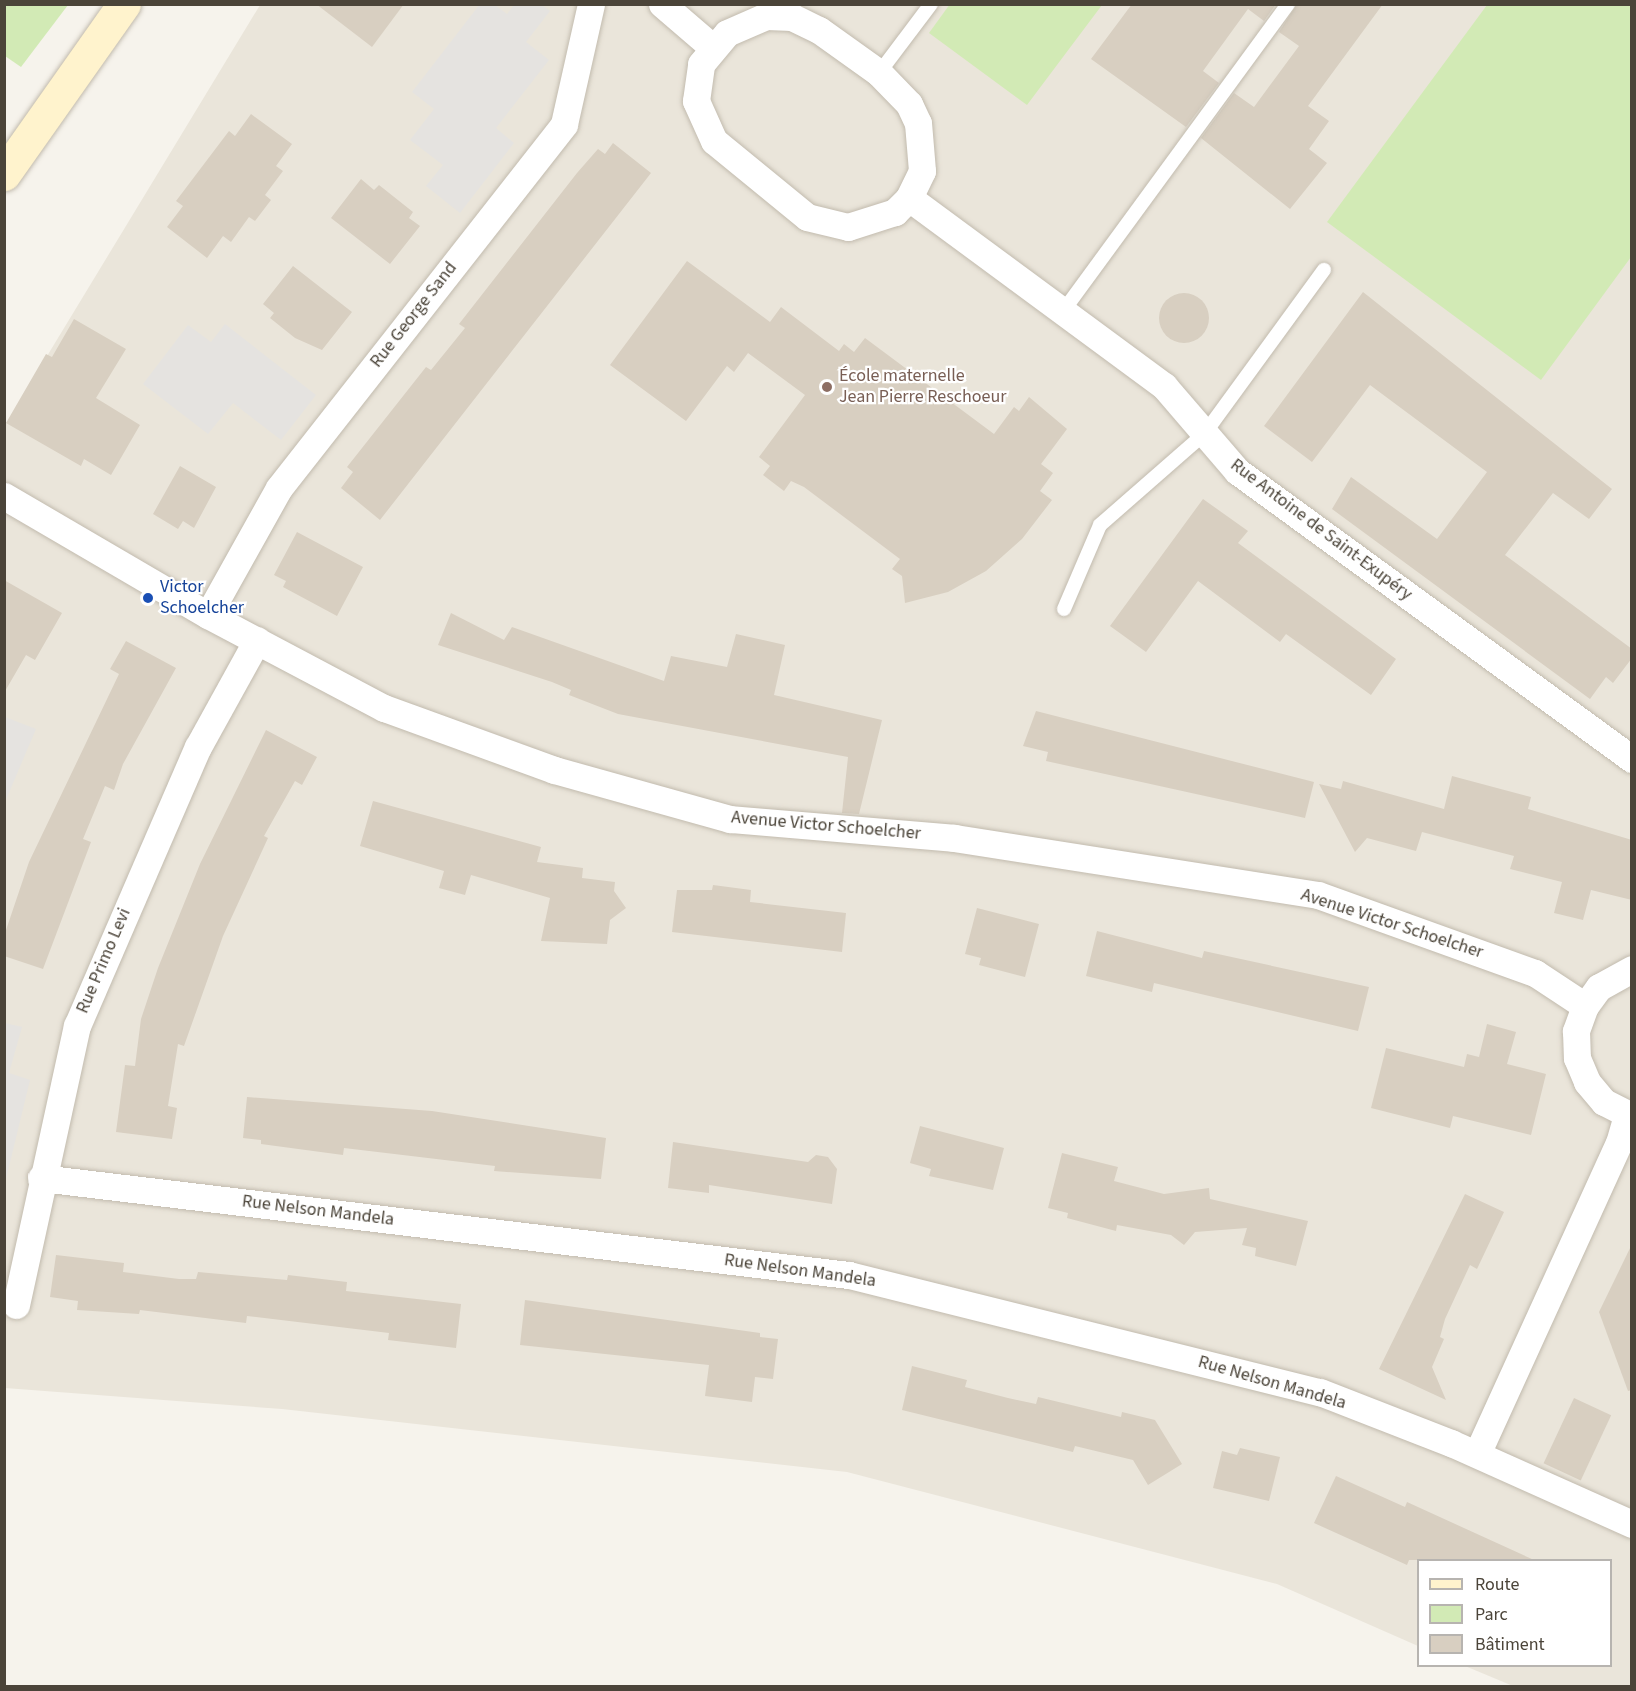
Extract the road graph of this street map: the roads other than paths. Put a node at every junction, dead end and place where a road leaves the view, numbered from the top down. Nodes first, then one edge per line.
1 (123, 4) edge
2 (591, 4) edge
3 (662, 4) edge
4 (931, 4) edge
5 (1288, 4) edge
6 (712, 47) junction
7 (879, 73) junction
8 (4, 174) edge
9 (909, 198) junction
10 (1324, 270) dead end
11 (1064, 310) junction
12 (1205, 433) junction
13 (4, 496) edge
14 (1064, 609) dead end
15 (208, 615) junction
16 (257, 640) junction
17 (1632, 759) edge
18 (1632, 969) edge
19 (1585, 1006) junction
20 (1629, 1116) edge
21 (41, 1178) junction
22 (16, 1305) dead end
23 (1477, 1454) junction
24 (1632, 1524) edge

1 - 8 street
2 - 15 street, Rue George Sand
3 - 6 street
4 - 7 lane
5 - 11 lane
6 - 7 street
6 - 9 street
7 - 9 street
9 - 11 street, Rue Antoine de Saint-Exupéry
10 - 12 lane
11 - 12 street, Rue Antoine de Saint-Exupéry
12 - 14 lane
12 - 17 street, Rue Antoine de Saint-Exupéry
13 - 15 street, Avenue Victor Schoelcher
15 - 16 street, Avenue Victor Schoelcher
16 - 19 street, Avenue Victor Schoelcher
16 - 21 street, Rue Primo Levi
18 - 19 street
19 - 20 street
20 - 23 street
21 - 22 street, Rue Primo Levi
21 - 23 street, Rue Nelson Mandela
23 - 24 street, Rue Nelson Mandela

